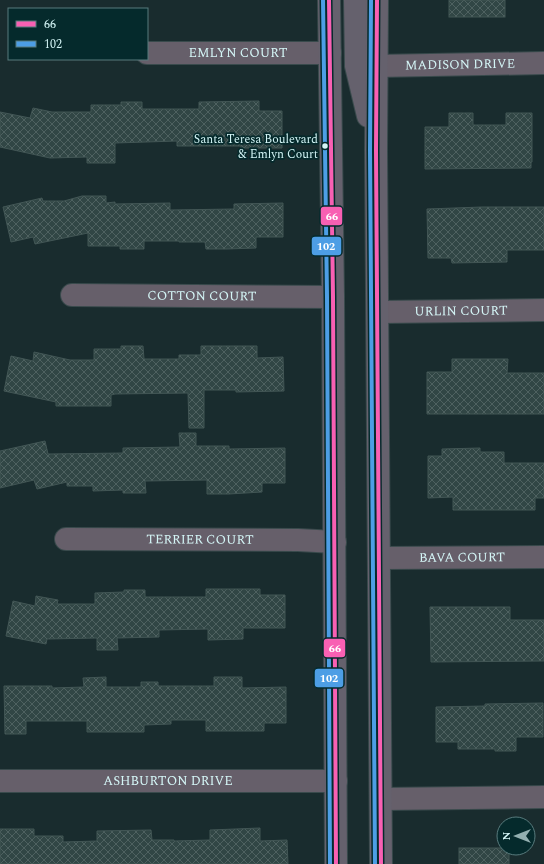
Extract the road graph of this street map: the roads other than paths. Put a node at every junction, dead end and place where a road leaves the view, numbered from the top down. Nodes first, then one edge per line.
1 (329, 0) edge
2 (355, 0) edge
3 (377, 0) edge
4 (148, 53) edge
5 (330, 53) junction
6 (544, 63) edge
7 (376, 66) junction
8 (376, 150) junction
9 (72, 295) dead end
10 (333, 297) junction
11 (544, 310) edge
12 (378, 312) junction
13 (66, 540) dead end
14 (334, 542) junction
15 (544, 557) edge
16 (380, 558) junction
17 (0, 781) edge
18 (336, 781) junction
19 (544, 797) edge
20 (381, 799) junction
21 (336, 864) edge
22 (381, 864) edge

1 - 5 main road
2 - 8 main road
3 - 7 main road
4 - 5 street, EMLYN COURT
5 - 10 main road
6 - 7 street, MADISON DRIVE
7 - 8 main road
8 - 12 main road
9 - 10 street, COTTON COURT
10 - 14 main road
11 - 12 street, URLIN COURT
12 - 16 main road
13 - 14 street, TERRIER COURT
14 - 18 main road
15 - 16 street, BAVA COURT
16 - 20 main road
17 - 18 street, ASHBURTON DRIVE
18 - 21 main road
19 - 20 street
20 - 22 main road

